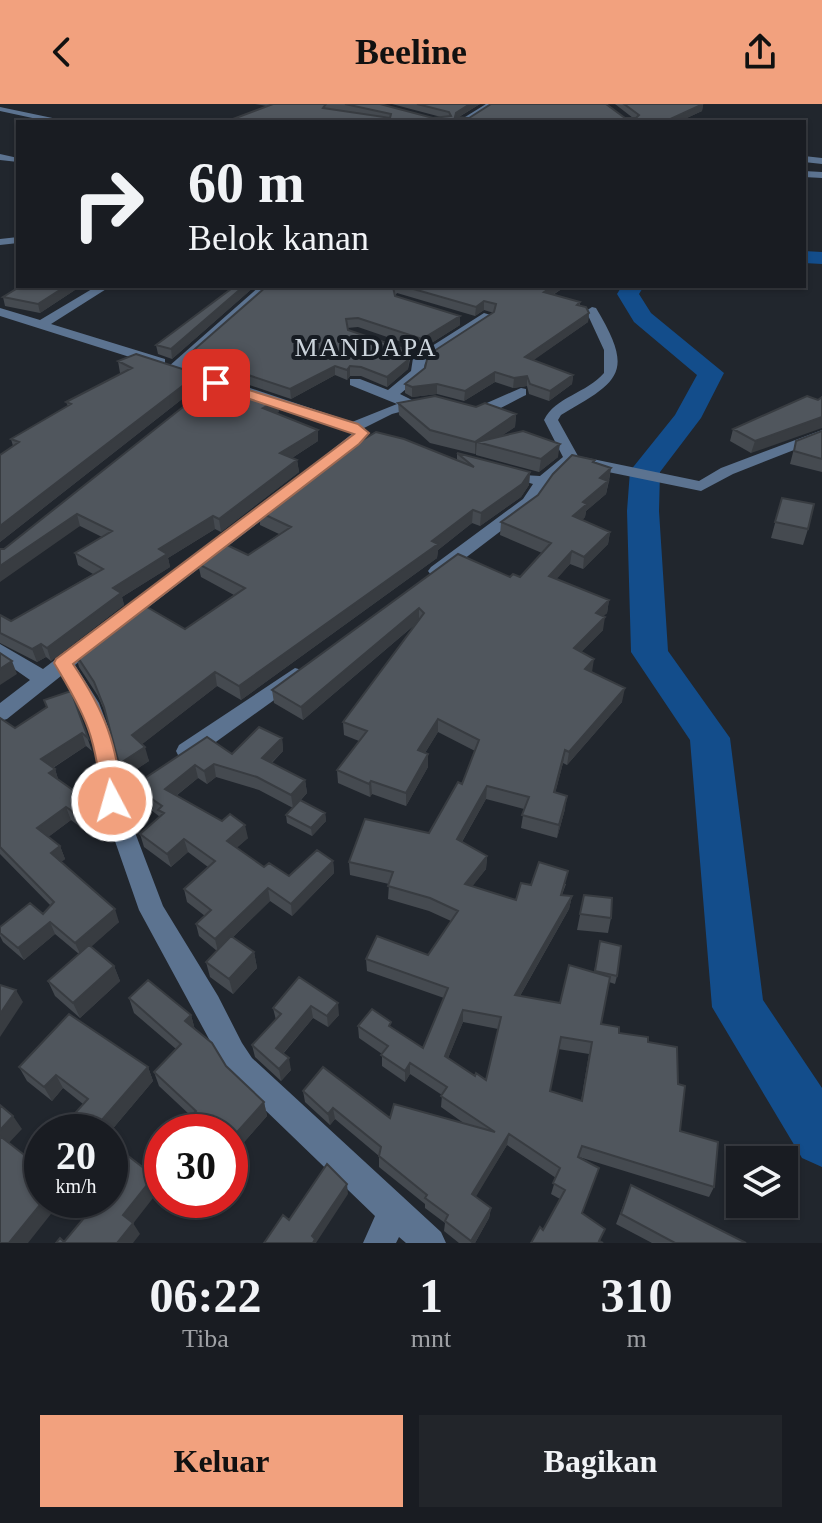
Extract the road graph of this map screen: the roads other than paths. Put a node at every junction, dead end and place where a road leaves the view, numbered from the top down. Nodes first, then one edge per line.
1 (491, 104) edge
2 (0, 109) edge
3 (52, 120) edge
4 (464, 120) edge
5 (0, 157) edge
6 (15, 160) dead end
7 (102, 288) edge
8 (262, 288) edge
9 (592, 311) edge
10 (0, 312) edge
11 (476, 320) edge
12 (41, 325) junction
13 (175, 367) junction
14 (355, 382) dead end
15 (521, 392) dead end
16 (390, 395) junction
17 (436, 401) edge
18 (409, 404) junction
19 (455, 407) edge
20 (364, 432) junction
21 (822, 434) edge
22 (572, 459) junction
23 (507, 473) edge
24 (543, 481) junction
25 (418, 584) edge
26 (0, 650) edge
27 (307, 667) edge
28 (53, 671) junction
29 (0, 714) edge
30 (175, 759) edge
31 (394, 1212) junction
32 (379, 1243) edge
33 (430, 1243) edge

1 - 4 street
2 - 3 street
5 - 6 street
7 - 12 street
8 - 13 street
9 - 22 street
10 - 12 street
11 - 16 street
12 - 13 street
13 - 20 street
14 - 16 street
15 - 19 street
16 - 18 street
17 - 18 street
18 - 20 street
20 - 28 street
21 - 22 street
22 - 24 street
23 - 24 street
24 - 25 street
26 - 28 street
27 - 30 street
28 - 29 street
28 - 31 street
31 - 32 street
31 - 33 street

